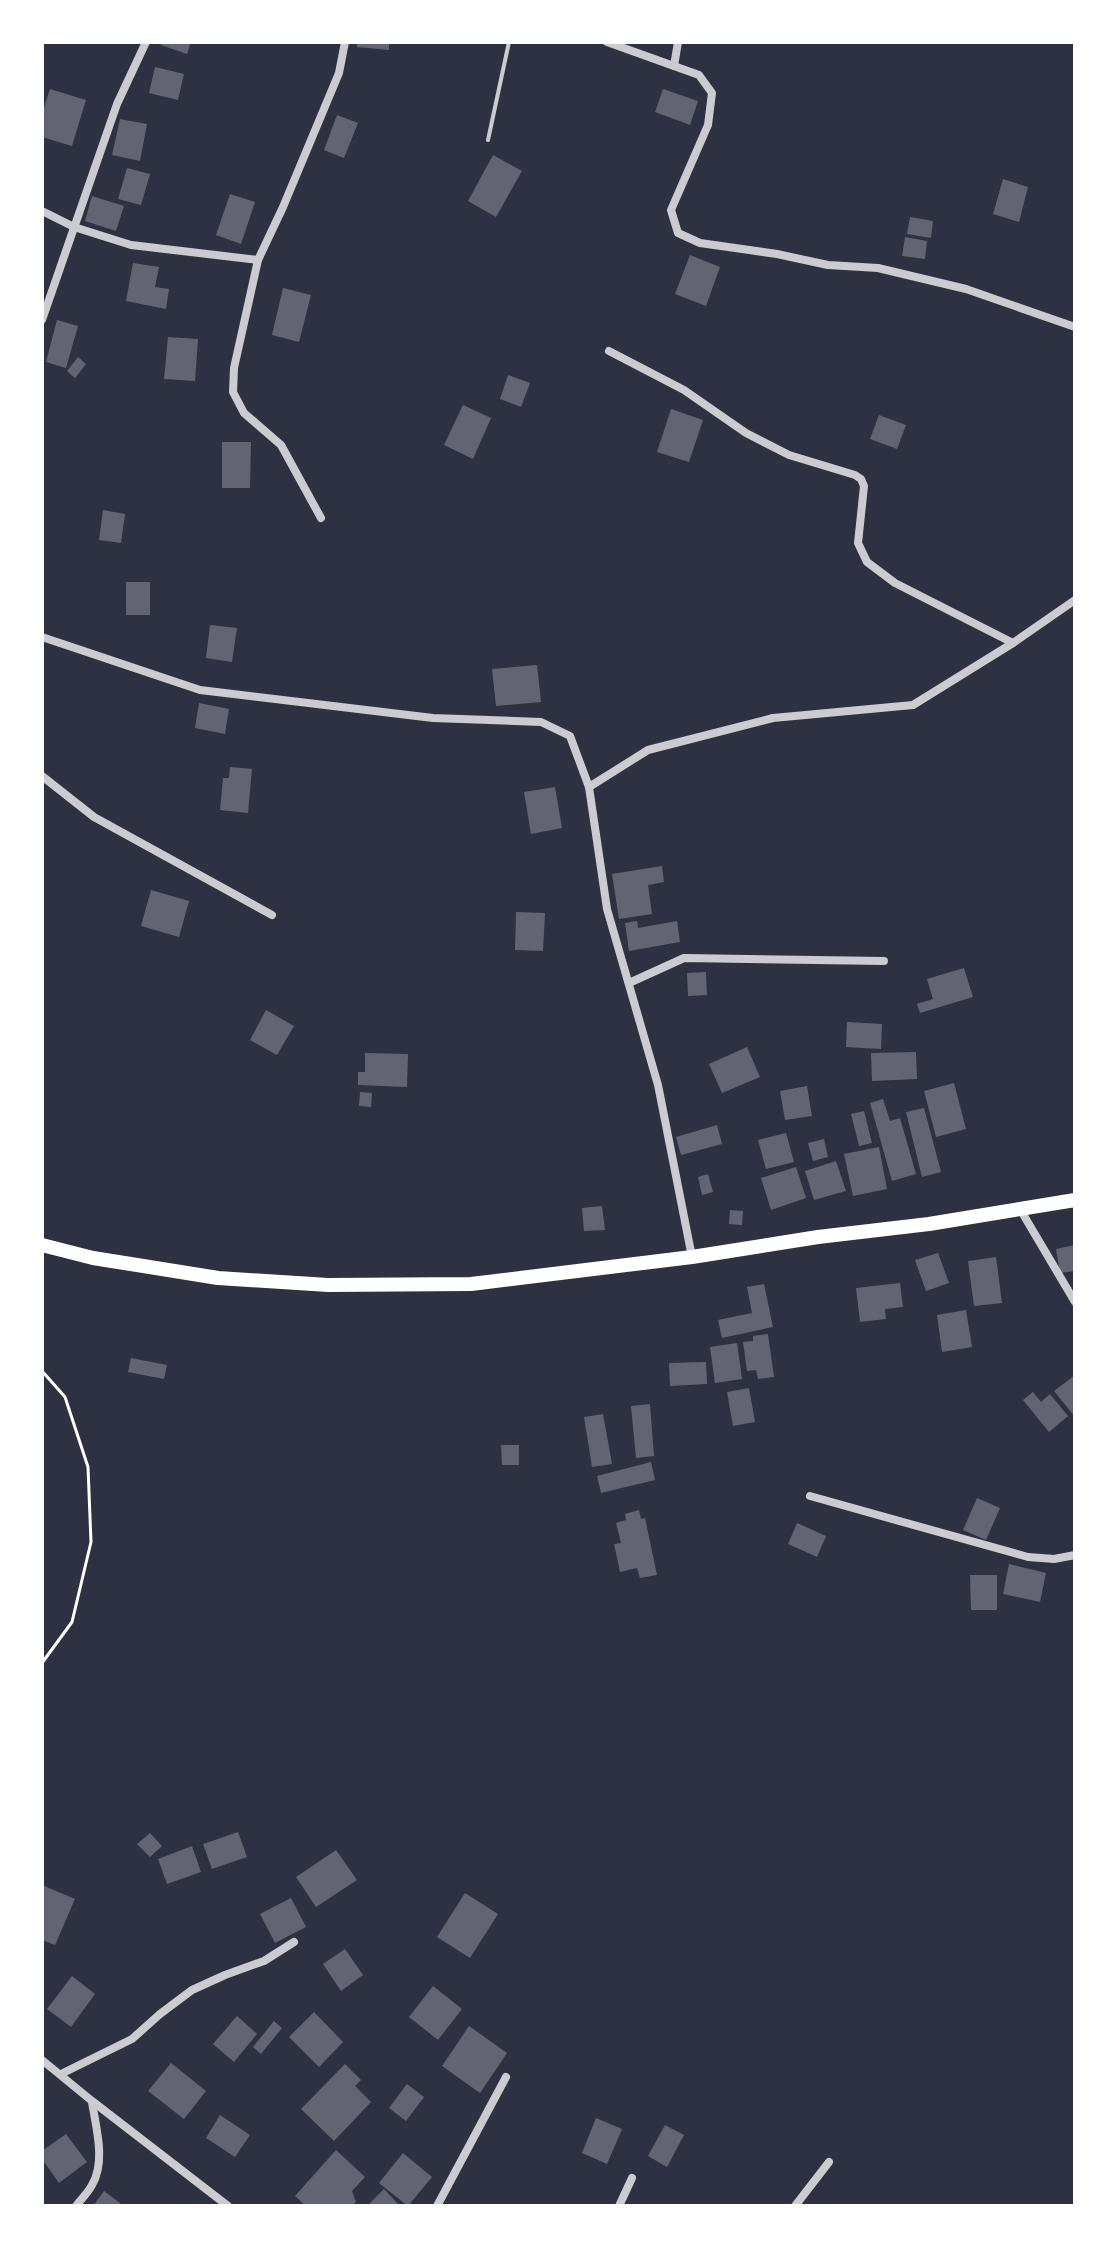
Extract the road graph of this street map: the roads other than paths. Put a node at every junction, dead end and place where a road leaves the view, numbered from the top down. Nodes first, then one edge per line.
1 (146, 42) edge
2 (345, 42) edge
3 (509, 42) edge
4 (607, 42) edge
5 (678, 42) edge
6 (674, 66) junction
7 (488, 140) dead end
8 (42, 211) edge
9 (74, 227) junction
10 (258, 260) junction
11 (42, 320) edge
12 (1075, 327) edge
13 (609, 351) dead end
14 (321, 518) dead end
15 (1075, 600) edge
16 (42, 637) edge
17 (1013, 643) junction
18 (42, 776) edge
19 (589, 787) junction
20 (272, 915) dead end
21 (884, 961) dead end
22 (629, 983) junction
23 (1075, 1200) edge
24 (1020, 1209) junction
25 (42, 1245) edge
26 (692, 1257) junction
27 (1075, 1302) edge
28 (810, 1496) dead end
29 (1075, 1555) edge
30 (294, 1942) dead end
31 (42, 2060) edge
32 (61, 2074) junction
33 (506, 2077) dead end
34 (92, 2101) junction
35 (829, 2162) dead end
36 (632, 2178) dead end
37 (76, 2206) edge
38 (228, 2206) edge
39 (437, 2206) edge
40 (619, 2206) edge
41 (795, 2206) edge

1 - 9 street
2 - 10 street
3 - 7 lane
4 - 6 street
5 - 6 street
6 - 12 street
8 - 9 street
9 - 10 street
9 - 11 street
10 - 14 street
13 - 17 street
15 - 17 street
16 - 19 street
17 - 19 street
18 - 20 street
19 - 22 street
21 - 22 street
22 - 26 street
23 - 24 main road
24 - 26 main road
24 - 27 street
25 - 26 main road
28 - 29 street
30 - 32 street
31 - 32 street
32 - 34 street
33 - 39 street
34 - 37 street
34 - 38 street
35 - 41 street
36 - 40 street

